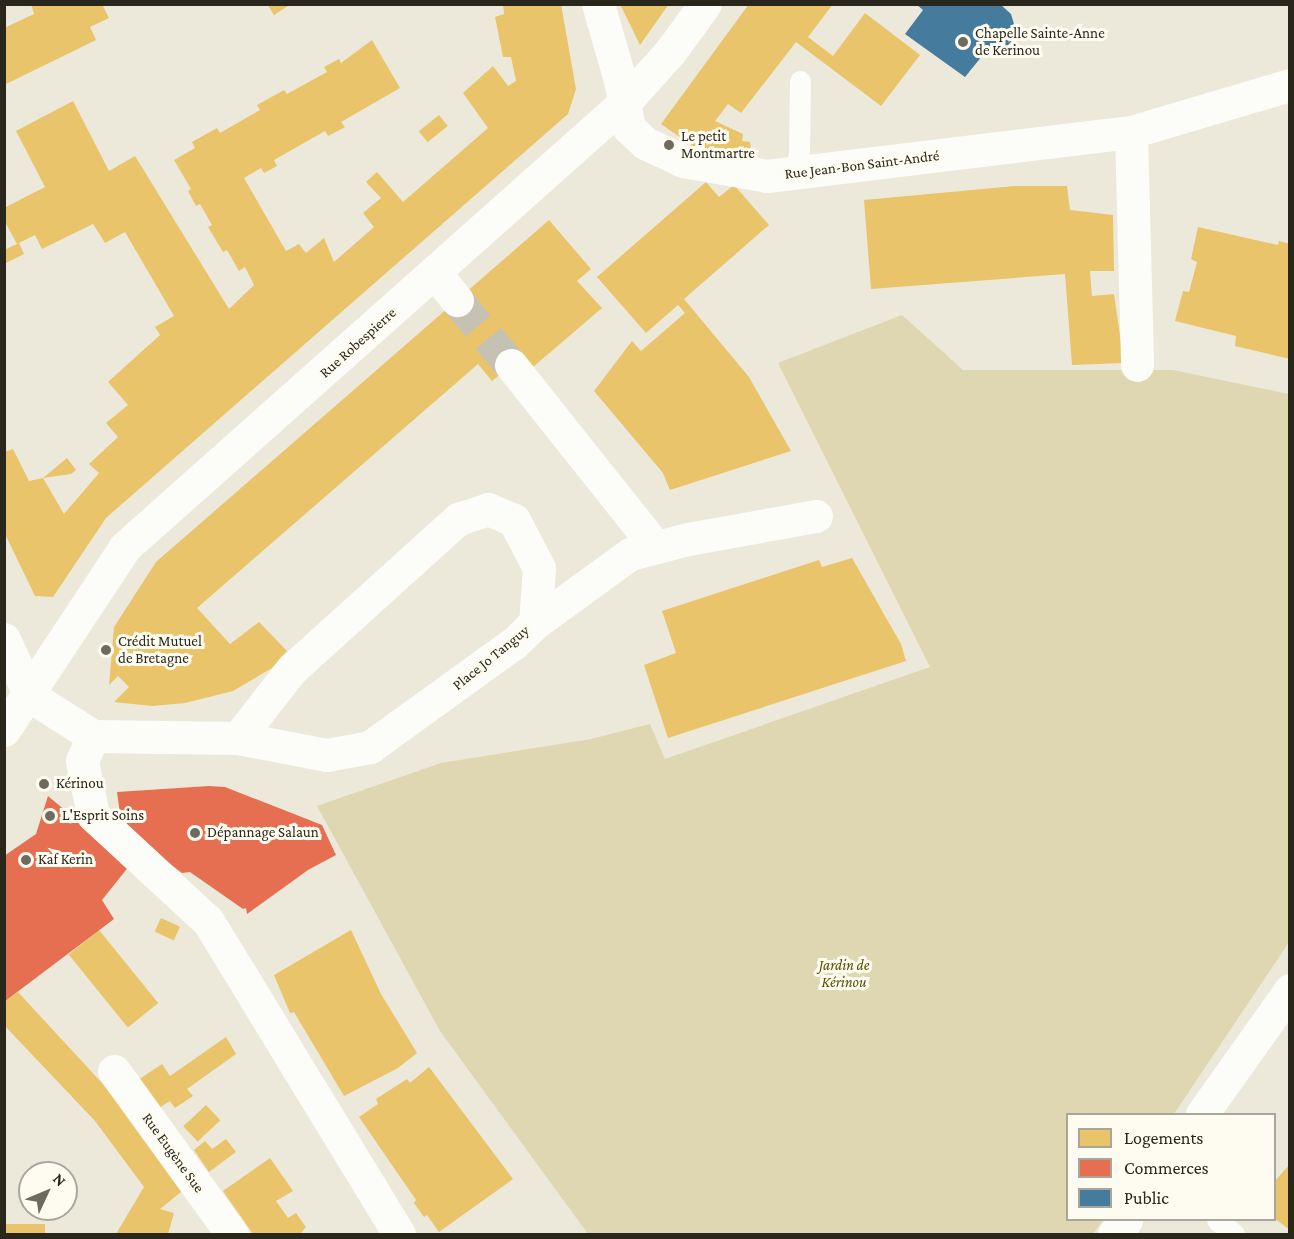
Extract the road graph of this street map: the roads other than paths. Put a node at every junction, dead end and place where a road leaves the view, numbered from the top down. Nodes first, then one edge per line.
1 (598, 4) edge
2 (705, 4) edge
3 (800, 81) dead end
4 (1290, 85) edge
5 (624, 103) junction
6 (1131, 132) junction
7 (795, 173) junction
8 (435, 273) junction
9 (457, 300) tunnel mouth
10 (1137, 364) dead end
11 (511, 366) tunnel mouth
12 (816, 516) dead end
13 (656, 547) junction
14 (535, 622) junction
15 (4, 639) edge
16 (30, 696) junction
17 (4, 730) edge
18 (93, 736) junction
19 (238, 738) junction
20 (1290, 990) edge
21 (114, 1071) dead end
22 (1203, 1113) edge
23 (1125, 1221) edge
24 (1218, 1221) edge
25 (232, 1234) edge
26 (399, 1234) edge
27 (1114, 1234) edge
28 (1234, 1234) edge

1 - 5 street, Rue Jean-Bon Saint-André
2 - 5 street, Rue Robespierre
3 - 7 lane
4 - 6 street, Rue Jean-Bon Saint-André
5 - 7 street, Rue Jean-Bon Saint-André
5 - 8 street, Rue Robespierre
6 - 7 street, Rue Jean-Bon Saint-André
6 - 10 street
8 - 9 street
8 - 16 street, Rue Robespierre
11 - 13 street
12 - 13 street
13 - 14 street
14 - 19 street, Place Jo Tanguy
14 - 19 street, Place Jo Tanguy
15 - 16 street
16 - 17 street, Rue Robespierre
16 - 18 street
18 - 19 street, Place Jo Tanguy
18 - 26 street
20 - 22 street
21 - 25 street, Rue Eugène Sue
23 - 27 street
24 - 28 lane

